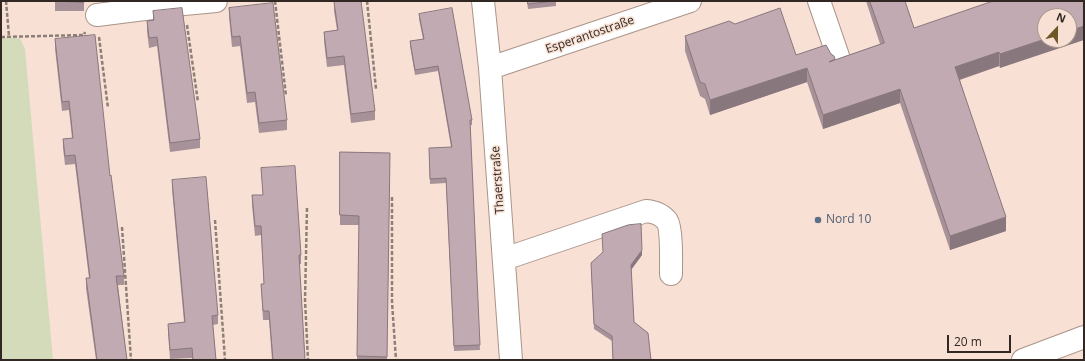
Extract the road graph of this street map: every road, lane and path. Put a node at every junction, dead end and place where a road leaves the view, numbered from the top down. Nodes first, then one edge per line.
1 (6, 1) edge
2 (216, 1) edge
3 (275, 1) edge
4 (367, 1) edge
5 (483, 1) edge
6 (690, 1) edge
7 (819, 1) edge
8 (184, 4) junction
9 (97, 15) junction
10 (1, 37) edge
11 (9, 37) junction
12 (839, 59) edge
13 (490, 68) junction
14 (376, 89) dead end
15 (286, 96) edge
16 (198, 102) dead end
17 (108, 108) dead end
18 (392, 197) dead end
19 (307, 208) dead end
20 (215, 220) dead end
21 (122, 228) dead end
22 (504, 259) junction
23 (671, 274) dead end
24 (1084, 337) edge
25 (131, 360) edge
26 (225, 360) edge
27 (308, 360) edge
28 (396, 360) edge
29 (511, 360) edge
30 (1023, 360) edge

1 - 11 path
2 - 8 street
3 - 15 path
4 - 14 path
5 - 13 street, Thaerstraße
6 - 13 street, Esperantostraße
7 - 12 street
8 - 9 street
8 - 16 path
9 - 11 path
9 - 17 path
10 - 11 path
13 - 22 street, Thaerstraße
18 - 28 path
19 - 27 path
20 - 26 path
21 - 25 path
22 - 23 street
22 - 29 street, Thaerstraße
24 - 30 street

